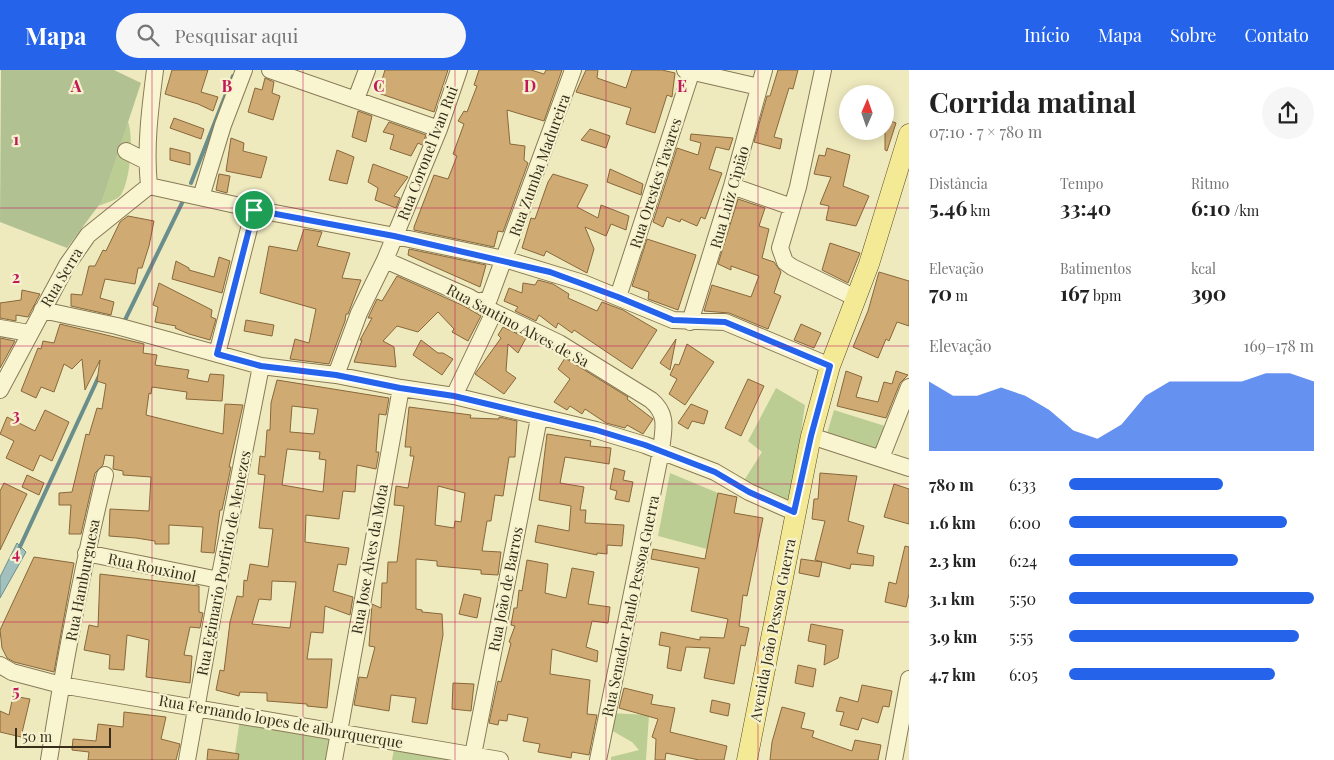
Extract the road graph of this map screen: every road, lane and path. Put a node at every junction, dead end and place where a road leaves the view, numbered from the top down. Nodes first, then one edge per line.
1 (155, 70) edge
2 (244, 70) edge
3 (270, 70) edge
4 (367, 70) edge
5 (459, 70) edge
6 (573, 70) edge
7 (764, 70) edge
8 (822, 70) edge
9 (689, 71) edge
10 (759, 87) junction
11 (356, 100) junction
12 (439, 129) junction
13 (909, 134) edge
14 (126, 151) dead end
15 (146, 161) junction
16 (149, 186) junction
17 (732, 186) junction
18 (201, 197) junction
19 (792, 208) junction
20 (254, 210) junction
21 (394, 236) junction
22 (504, 259) junction
23 (385, 260) junction
24 (618, 297) junction
25 (856, 298) junction
26 (478, 302) junction
27 (42, 310) junction
28 (494, 312) junction
29 (690, 322) junction
30 (0, 328) edge
31 (29, 333) junction
32 (217, 354) junction
33 (261, 366) junction
34 (830, 366) junction
35 (336, 375) junction
36 (909, 387) edge
37 (400, 388) junction
38 (0, 390) edge
39 (454, 396) junction
40 (539, 418) junction
41 (811, 436) junction
42 (661, 451) junction
43 (881, 458) junction
44 (909, 468) edge
45 (105, 475) dead end
46 (794, 512) junction
47 (86, 553) junction
48 (219, 580) junction
49 (0, 665) edge
50 (909, 679) edge
51 (61, 685) junction
52 (197, 707) junction
53 (338, 731) junction
54 (472, 757) edge
55 (49, 760) edge
56 (188, 760) edge
57 (334, 760) edge
58 (500, 760) edge
59 (598, 760) edge
60 (747, 760) edge
61 (894, 760) edge

1 - 15 street
2 - 18 street
3 - 11 street
4 - 11 street
5 - 12 street, Rua Coronel Ivan Rui
6 - 22 street, Rua Zumba Madureira
7 - 10 street, Rua Luiz Cipião
8 - 19 street
9 - 10 street
9 - 24 street, Rua Orestes Tavares
10 - 17 street, Rua Luiz Cipião
11 - 12 street
12 - 21 street, Rua Coronel Ivan Rui
13 - 25 main road, Avenida João Pessoa Guerra
14 - 15 street
15 - 16 street
16 - 18 street
16 - 27 street, Rua Serra
17 - 19 street
17 - 29 street, Rua Luiz Cipião
18 - 20 street
19 - 25 street
20 - 21 street
20 - 32 street
21 - 22 street
21 - 23 street, Rua Coronel Ivan Rui
22 - 24 street
22 - 26 street, Rua Zumba Madureira
23 - 26 street, Rua Santino Alves de Sa
23 - 35 street, Rua Coronel Ivan Rui
24 - 29 street
25 - 34 main road, Avenida João Pessoa Guerra
26 - 28 street, Rua Santino Alves de Sa
27 - 31 street, Rua Serra
27 - 32 street
28 - 39 street
28 - 42 street, Rua Santino Alves de Sa
29 - 34 street
30 - 31 street
31 - 38 street, Rua Serra
32 - 33 street
33 - 35 street
33 - 48 street, Rua Egimario Porfirio de Menezes
34 - 41 main road, Avenida João Pessoa Guerra
35 - 37 street
36 - 43 street
37 - 39 street
37 - 53 street, Rua Jose Alves da Mota
39 - 40 street
40 - 42 street
40 - 54 street, Rua João de Barros
41 - 43 street
41 - 46 main road, Avenida João Pessoa Guerra
42 - 46 street
42 - 59 street, Rua Senador Paulo Pessoa Guerra
43 - 44 street
45 - 47 street, Rua Hamburguesa
46 - 60 main road, Avenida João Pessoa Guerra
47 - 48 street, Rua Rouxinol
47 - 51 street, Rua Hamburguesa
48 - 52 street, Rua Egimario Porfirio de Menezes
49 - 51 street, Rua Fernando lopes de alburquerque
50 - 61 street
51 - 52 street, Rua Fernando lopes de alburquerque
51 - 55 street, Rua Hamburguesa
52 - 53 street, Rua Fernando lopes de alburquerque
52 - 56 street, Rua Egimario Porfirio de Menezes
53 - 54 street, Rua Fernando lopes de alburquerque
53 - 57 street, Rua Jose Alves da Mota
54 - 58 street, Rua Fernando lopes de alburquerque

